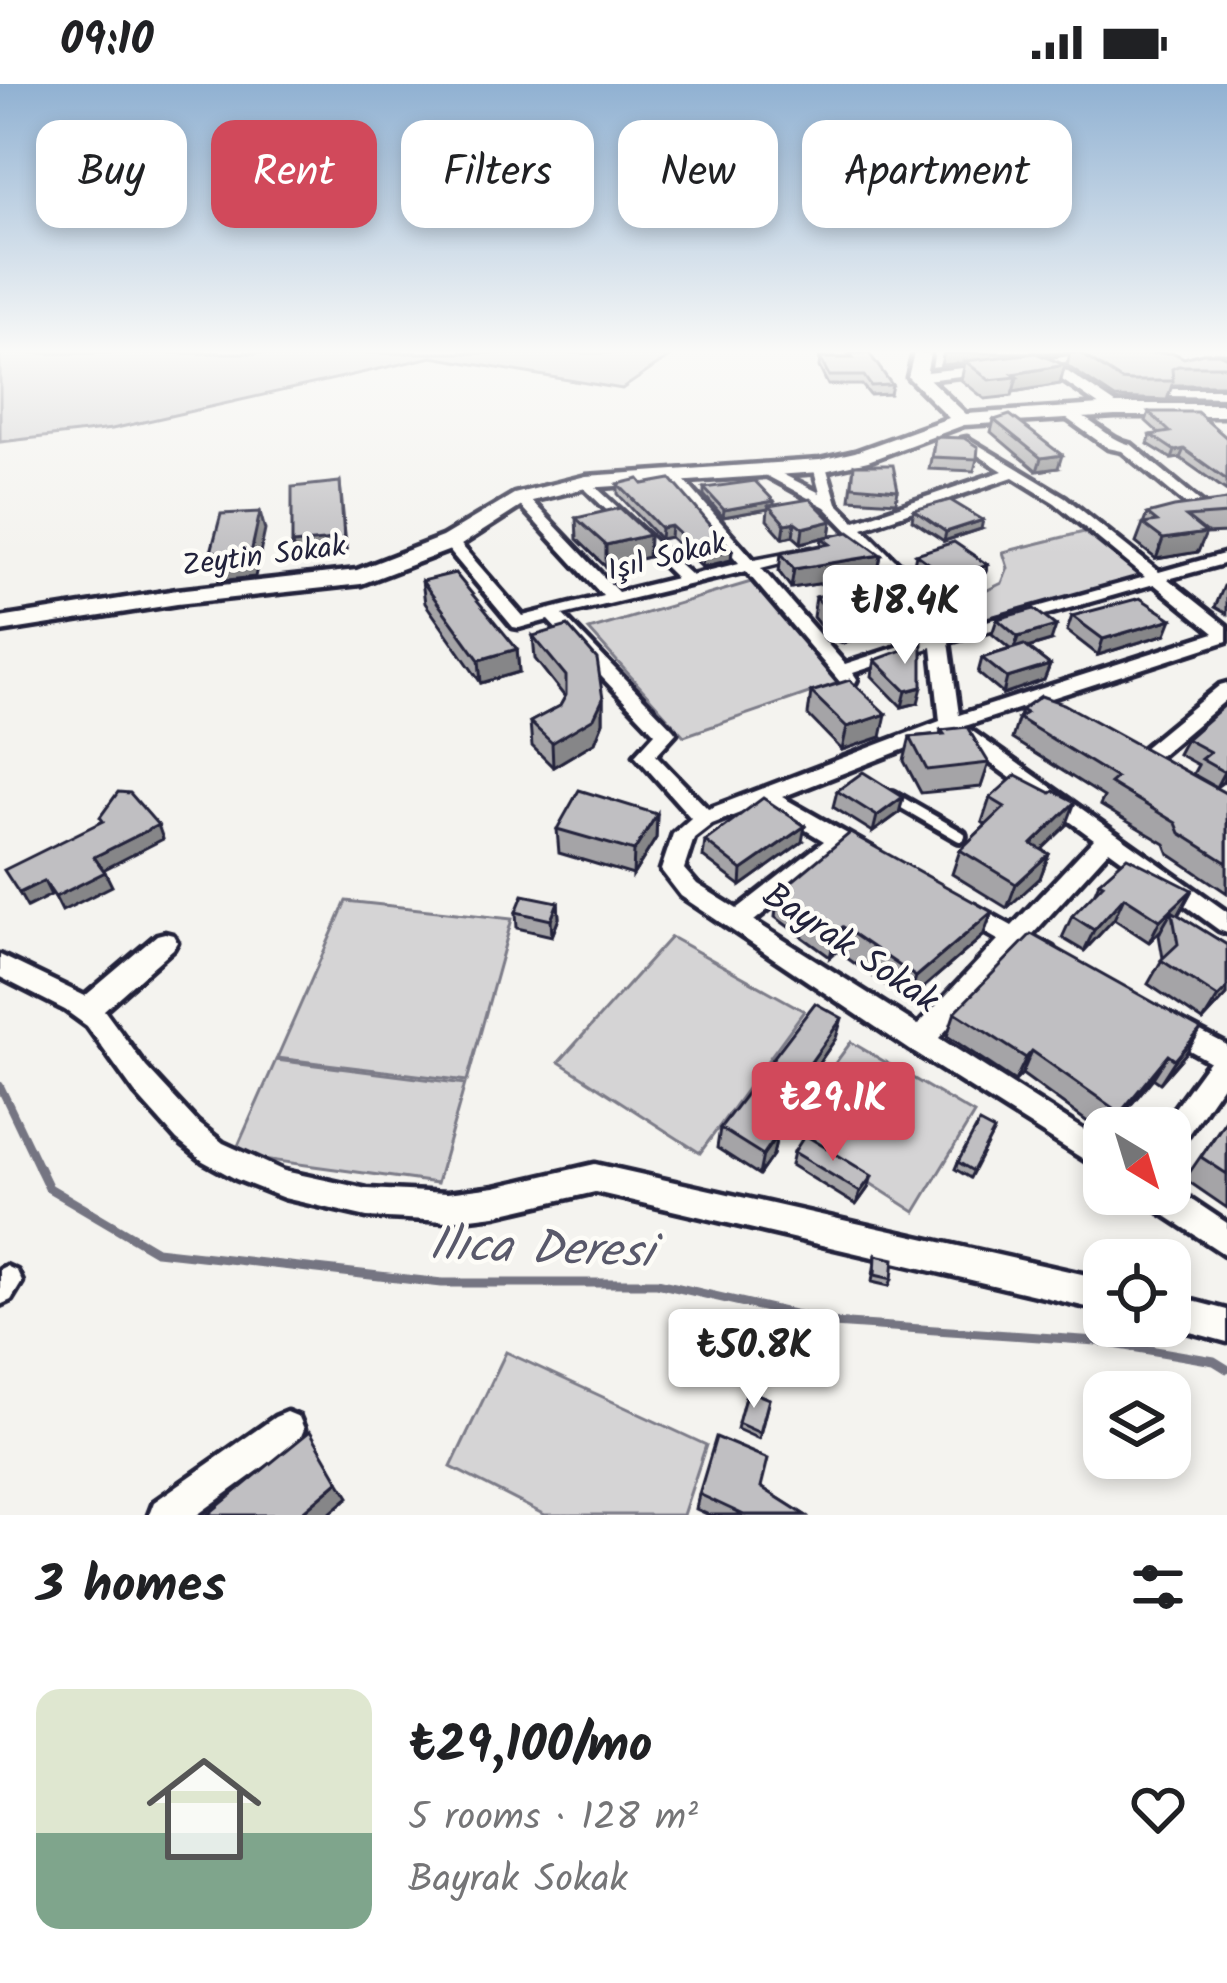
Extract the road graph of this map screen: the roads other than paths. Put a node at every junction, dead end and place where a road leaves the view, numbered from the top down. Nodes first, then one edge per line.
1 (956, 420) edge
2 (1039, 420) edge
3 (1077, 420) edge
4 (964, 431) junction
5 (820, 466) junction
6 (767, 472) junction
7 (1014, 472) junction
8 (672, 476) junction
9 (586, 482) junction
10 (521, 498) junction
11 (830, 504) junction
12 (1227, 508) edge
13 (855, 535) junction
14 (450, 542) junction
15 (826, 547) edge
16 (1227, 558) edge
17 (1204, 560) junction
18 (748, 566) junction
19 (1227, 574) edge
20 (687, 580) junction
21 (1156, 580) junction
22 (615, 599) junction
23 (551, 613) junction
24 (0, 625) edge
25 (1227, 635) edge
26 (940, 637) junction
27 (841, 670) junction
28 (1227, 689) edge
29 (860, 692) edge
30 (950, 724) junction
31 (890, 727) edge
32 (904, 744) junction
33 (1143, 759) edge
34 (885, 794) edge
35 (767, 797) junction
36 (704, 819) junction
37 (960, 836) dead end
38 (1106, 839) junction
39 (840, 840) junction
40 (879, 862) edge
41 (938, 895) edge
42 (739, 920) junction
43 (1227, 924) edge
44 (1017, 940) junction
45 (164, 942) dead end
46 (1059, 963) edge
47 (0, 965) edge
48 (1142, 1010) edge
49 (85, 1011) junction
50 (919, 1042) junction
51 (1227, 1057) edge
52 (1191, 1108) edge
53 (1083, 1146) edge
54 (1189, 1215) edge
55 (1227, 1241) edge
56 (1083, 1290) edge
57 (1191, 1317) edge
58 (1227, 1326) edge
59 (287, 1430) dead end
60 (167, 1515) edge

1 - 4 street
2 - 4 street, Zeytin Sokak
3 - 12 street
4 - 5 street, Zeytin Sokak
4 - 7 street
5 - 6 street, Zeytin Sokak
5 - 11 street
6 - 8 street, Zeytin Sokak
6 - 11 street
7 - 13 street
7 - 21 street
8 - 9 street, Zeytin Sokak
8 - 18 street
9 - 10 street, Zeytin Sokak
9 - 20 street
10 - 14 street, Zeytin Sokak
10 - 22 street
11 - 13 street
13 - 26 street
14 - 23 street
14 - 24 street, Zeytin Sokak
15 - 18 street, Işıl Sokak
16 - 17 street
17 - 19 street
17 - 21 street
18 - 20 street, Işıl Sokak
18 - 27 street
20 - 22 street, Işıl Sokak
21 - 25 street
21 - 26 street
22 - 23 street, Işıl Sokak
23 - 36 street
25 - 30 street
26 - 27 street
26 - 30 street
27 - 29 street
28 - 33 street
30 - 32 street
30 - 38 street
31 - 32 street
32 - 35 street
34 - 37 lane
35 - 36 street
35 - 39 street
36 - 42 street, Bayrak Sokak
38 - 43 street
38 - 44 street
39 - 40 street
39 - 42 street
41 - 44 street
42 - 50 street, Bayrak Sokak
44 - 46 street
44 - 50 street
45 - 49 street
47 - 49 street
48 - 51 street
49 - 56 street
50 - 53 street, Bayrak Sokak
51 - 52 street
54 - 55 street
57 - 58 street
59 - 60 street

